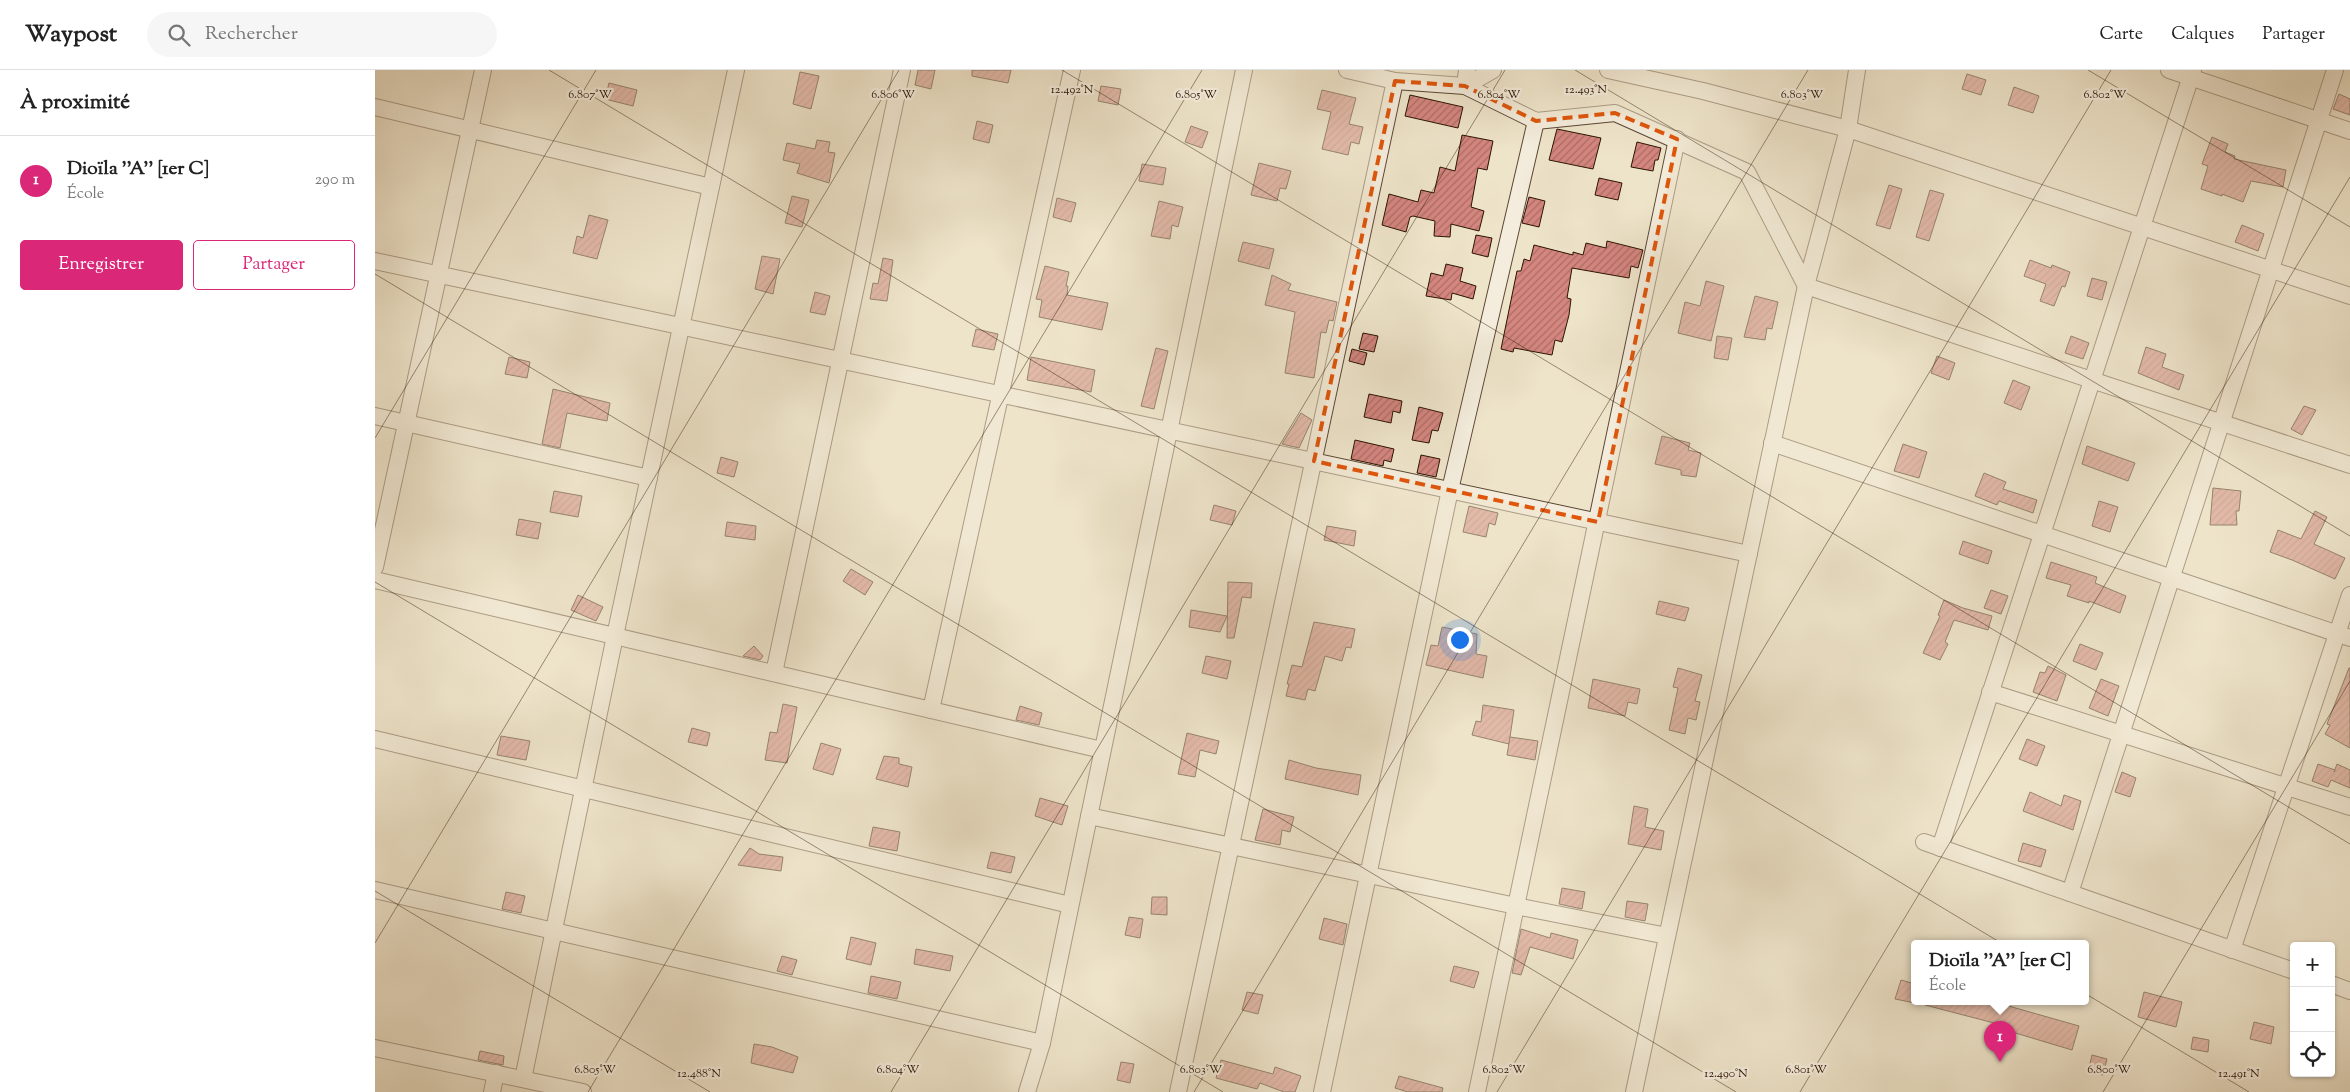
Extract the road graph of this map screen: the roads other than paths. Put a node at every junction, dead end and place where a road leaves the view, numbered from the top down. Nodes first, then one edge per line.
1 (483, 70) edge
2 (736, 70) edge
3 (902, 70) edge
4 (1072, 70) edge
5 (1244, 70) edge
6 (1347, 70) edge
7 (1493, 70) edge
8 (1607, 70) edge
9 (1857, 70) edge
10 (2169, 70) edge
11 (2335, 70) edge
12 (2192, 74) edge
13 (1466, 78) edge
14 (1395, 81) junction
15 (375, 107) edge
16 (2317, 120) junction
17 (1536, 121) junction
18 (1848, 129) junction
19 (470, 130) junction
20 (2350, 131) edge
21 (1677, 140) junction
22 (711, 187) junction
23 (2141, 225) junction
24 (375, 261) edge
25 (2270, 269) junction
26 (439, 274) junction
27 (1806, 286) junction
28 (2350, 296) edge
29 (681, 326) junction
30 (841, 360) junction
31 (2091, 381) junction
32 (1001, 394) junction
33 (375, 416) edge
34 (407, 423) junction
35 (2221, 423) junction
36 (1169, 430) junction
37 (1773, 443) junction
38 (1313, 461) junction
39 (2350, 465) edge
40 (649, 478) junction
41 (1450, 490) junction
42 (1598, 522) junction
43 (2041, 535) junction
44 (1749, 554) junction
45 (375, 567) edge
46 (2171, 578) junction
47 (375, 580) edge
48 (2350, 596) edge
49 (615, 636) junction
50 (2344, 636) edge
51 (774, 673) junction
52 (1991, 692) junction
53 (931, 710) junction
54 (2121, 734) junction
55 (375, 739) edge
56 (1102, 750) junction
57 (2286, 786) junction
58 (583, 788) junction
59 (2350, 807) edge
60 (1089, 816) junction
61 (1924, 842) dead end
62 (1231, 846) junction
63 (1940, 848) junction
64 (1368, 875) junction
65 (375, 890) edge
66 (2070, 893) junction
67 (1071, 905) junction
68 (1516, 906) junction
69 (553, 931) junction
70 (1667, 936) junction
71 (2232, 950) junction
72 (2290, 970) edge
73 (2335, 985) edge
74 (2350, 991) edge
75 (1042, 1043) junction
76 (375, 1048) edge
77 (496, 1073) junction
78 (523, 1079) junction
79 (492, 1092) edge
80 (583, 1092) edge
81 (1027, 1092) edge
82 (1178, 1092) edge
83 (1322, 1092) edge
84 (1477, 1092) edge
85 (1634, 1092) edge

1 - 19 street
2 - 22 street
3 - 30 street
4 - 32 street
5 - 36 street
6 - 14 street
7 - 13 street
8 - 18 street
9 - 18 street
10 - 12 street
11 - 16 street
12 - 16 street
12 - 23 street
13 - 14 street
13 - 17 street
14 - 38 street
15 - 19 street
16 - 20 street
16 - 25 street
17 - 21 street
17 - 41 street
18 - 23 street
18 - 27 street
19 - 22 street
19 - 26 street
21 - 27 street
21 - 42 street
22 - 29 street
23 - 25 street
23 - 31 street
24 - 26 street
25 - 28 street
25 - 35 street
26 - 29 street
26 - 34 street
27 - 31 street
27 - 37 street
29 - 30 street
29 - 40 street
30 - 32 street
30 - 51 street
31 - 35 street
31 - 43 street
32 - 36 street
32 - 53 street
33 - 34 street
34 - 40 street
34 - 45 street
35 - 39 street
35 - 46 street
36 - 38 street
36 - 56 street
37 - 43 street
37 - 44 street
38 - 41 street
38 - 62 street
40 - 49 street
41 - 42 street
41 - 64 street
42 - 44 street
42 - 68 street
43 - 46 street
43 - 52 street
44 - 70 street
46 - 50 street
46 - 54 street
47 - 49 street
48 - 50 street
49 - 51 street
49 - 58 street
50 - 57 street
51 - 53 street
52 - 54 street
52 - 63 street
53 - 56 street
54 - 57 street
54 - 66 street
55 - 58 street
56 - 60 street
57 - 59 street
57 - 71 street
58 - 67 street
58 - 69 street
60 - 62 street
60 - 67 street
61 - 63 street
62 - 64 street
62 - 82 street
63 - 66 street
64 - 68 street
64 - 83 street
65 - 69 street
66 - 71 street
67 - 75 street
68 - 70 street
68 - 84 street
69 - 75 street
69 - 78 street
70 - 85 street
71 - 72 street
73 - 74 street
75 - 81 street
76 - 77 street
77 - 78 street
77 - 79 street
78 - 80 street

